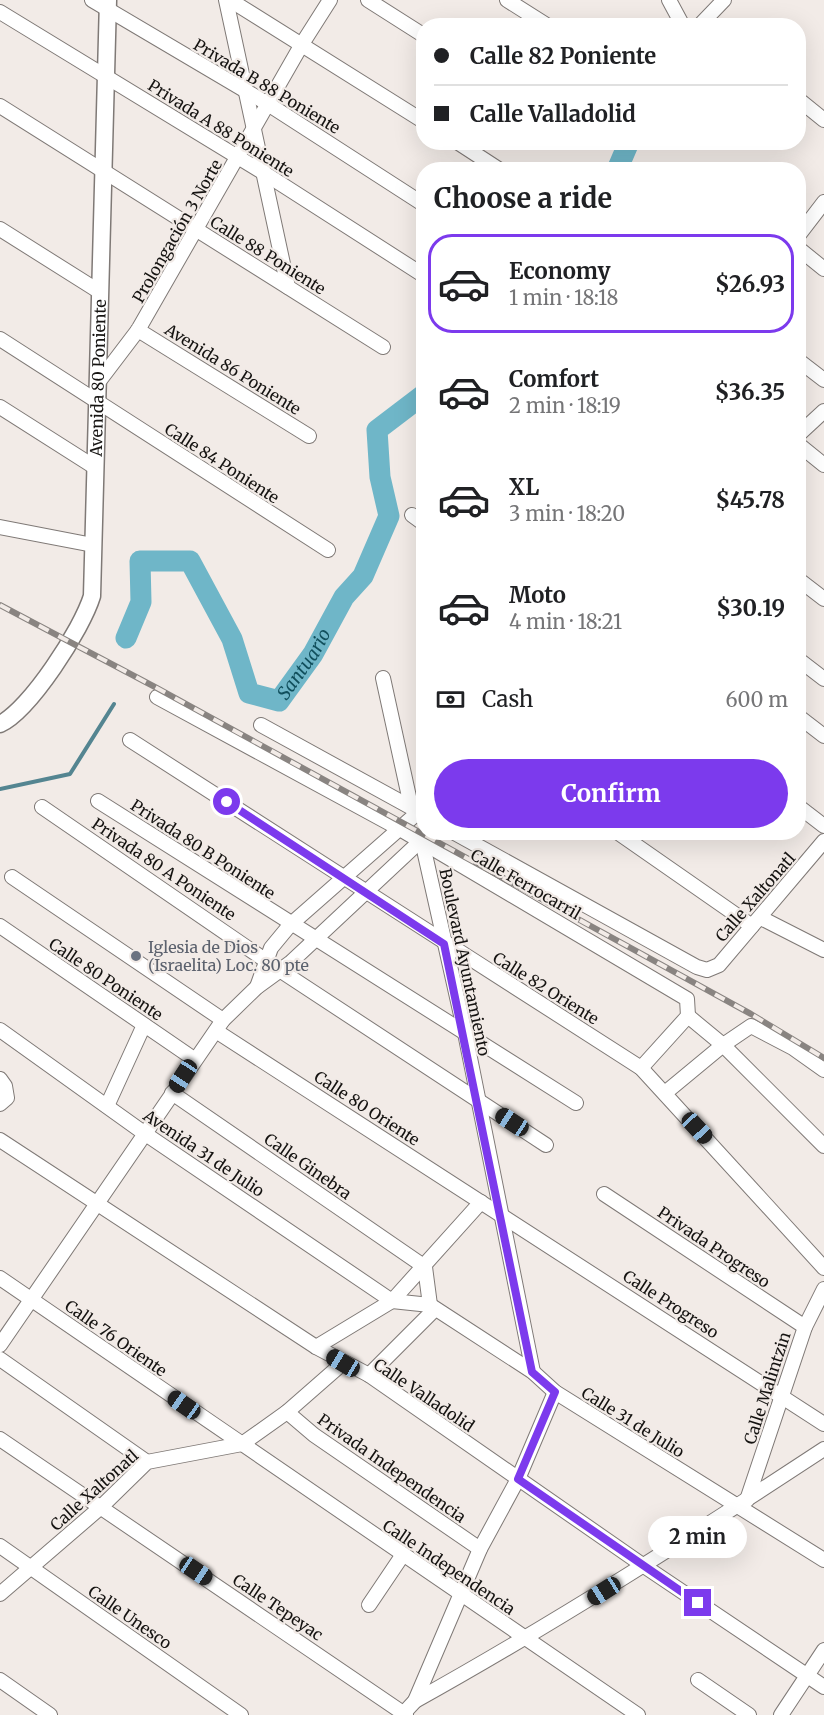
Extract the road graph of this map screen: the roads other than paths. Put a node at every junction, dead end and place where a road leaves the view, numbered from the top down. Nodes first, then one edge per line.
1 (92, 0) edge
2 (228, 0) edge
3 (330, 0) edge
4 (368, 0) edge
5 (507, 0) edge
6 (669, 0) edge
7 (724, 0) edge
8 (108, 5) edge
9 (0, 12) edge
10 (535, 18) edge
11 (679, 18) edge
12 (707, 18) edge
13 (416, 31) edge
14 (302, 44) junction
15 (107, 77) junction
16 (245, 91) junction
17 (268, 104) junction
18 (806, 105) edge
19 (0, 106) edge
20 (416, 117) edge
21 (824, 120) edge
22 (253, 129) junction
23 (470, 150) edge
24 (238, 159) junction
25 (488, 162) edge
26 (104, 173) junction
27 (264, 173) junction
28 (416, 199) edge
29 (824, 202) edge
30 (806, 226) edge
31 (0, 229) edge
32 (196, 229) junction
33 (806, 254) edge
34 (824, 269) edge
35 (416, 271) edge
36 (288, 287) junction
37 (100, 292) junction
38 (138, 330) junction
39 (0, 339) edge
40 (383, 347) dead end
41 (806, 366) edge
42 (100, 380) junction
43 (824, 380) edge
44 (98, 403) junction
45 (0, 407) edge
46 (824, 411) edge
47 (806, 428) edge
48 (309, 436) dead end
49 (806, 450) edge
50 (824, 465) edge
51 (96, 468) junction
52 (0, 527) edge
53 (93, 545) junction
54 (328, 550) dead end
55 (806, 585) edge
56 (824, 600) edge
57 (806, 665) edge
58 (383, 678) dead end
59 (824, 679) edge
60 (157, 697) dead end
61 (806, 722) edge
62 (0, 724) edge
63 (261, 725) dead end
64 (824, 736) edge
65 (130, 740) dead end
66 (416, 799) edge
67 (98, 801) dead end
68 (42, 807) dead end
69 (416, 808) edge
70 (806, 812) edge
71 (416, 813) edge
72 (824, 826) edge
73 (400, 829) junction
74 (416, 834) edge
75 (423, 840) edge
76 (427, 840) edge
77 (431, 840) edge
78 (467, 840) edge
79 (629, 840) edge
80 (824, 841) edge
81 (12, 877) dead end
82 (342, 877) junction
83 (366, 892) junction
84 (757, 922) junction
85 (290, 925) junction
86 (0, 926) edge
87 (314, 939) junction
88 (444, 944) junction
89 (824, 950) edge
90 (267, 959) junction
91 (281, 970) junction
92 (258, 987) junction
93 (688, 1016) junction
94 (144, 1025) junction
95 (220, 1025) junction
96 (0, 1030) edge
97 (465, 1033) junction
98 (723, 1045) junction
99 (194, 1059) junction
100 (641, 1068) junction
101 (824, 1070) edge
102 (0, 1079) edge
103 (172, 1093) junction
104 (665, 1093) junction
105 (478, 1100) junction
106 (3, 1101) edge
107 (576, 1103) dead end
108 (107, 1106) junction
109 (144, 1132) junction
110 (0, 1140) edge
111 (546, 1145) dead end
112 (824, 1146) edge
113 (604, 1194) dead end
114 (481, 1202) junction
115 (97, 1203) junction
116 (499, 1213) junction
117 (425, 1267) junction
118 (824, 1268) edge
119 (0, 1278) edge
120 (824, 1288) edge
121 (31, 1299) junction
122 (392, 1301) junction
123 (432, 1307) junction
124 (805, 1327) junction
125 (0, 1345) edge
126 (316, 1347) junction
127 (0, 1359) edge
128 (343, 1363) junction
129 (532, 1372) junction
130 (369, 1376) junction
131 (555, 1392) junction
132 (782, 1396) junction
133 (287, 1412) junction
134 (824, 1424) edge
135 (0, 1439) edge
136 (242, 1444) junction
137 (824, 1449) edge
138 (147, 1462) junction
139 (518, 1479) junction
140 (743, 1503) junction
141 (101, 1507) junction
142 (0, 1546) edge
143 (480, 1549) junction
144 (402, 1556) junction
145 (824, 1560) edge
146 (644, 1566) junction
147 (32, 1568) junction
148 (0, 1594) edge
149 (460, 1594) junction
150 (369, 1605) dead end
151 (525, 1639) junction
152 (824, 1650) edge
153 (807, 1675) junction
154 (0, 1680) edge
155 (698, 1680) dead end
156 (824, 1687) edge
157 (415, 1701) junction
158 (50, 1715) edge
159 (241, 1715) edge
160 (404, 1715) edge
161 (638, 1715) edge
162 (749, 1715) edge
163 (781, 1715) edge

1 - 8 street, Privada B 88 Poniente
2 - 14 street
2 - 16 street
3 - 14 street, Prolongación 3 Norte
4 - 13 street
5 - 10 street
6 - 11 street
7 - 12 street
8 - 15 street, Avenida 80 Poniente
8 - 16 street, Privada B 88 Poniente
9 - 15 street, Privada A 88 Poniente
14 - 17 street, Prolongación 3 Norte
14 - 20 street
15 - 24 street, Privada A 88 Poniente
15 - 26 street, Avenida 80 Poniente
16 - 17 street, Privada B 88 Poniente
16 - 22 street
17 - 22 street, Prolongación 3 Norte
17 - 28 street, Privada B 88 Poniente
18 - 21 street
19 - 26 street, Calle 88 Poniente
22 - 24 street, Prolongación 3 Norte
22 - 27 street
23 - 25 street
24 - 27 street, Privada A 88 Poniente
24 - 32 street, Prolongación 3 Norte
26 - 32 street, Calle 88 Poniente
26 - 37 street, Avenida 80 Poniente
27 - 35 street, Privada A 88 Poniente
27 - 36 street
29 - 30 street
31 - 37 street
32 - 36 street, Calle 88 Poniente
32 - 38 street, Prolongación 3 Norte
33 - 34 street
36 - 40 street, Calle 88 Poniente
37 - 42 street, Avenida 80 Poniente
38 - 42 street, Prolongación 3 Norte
38 - 48 street, Avenida 86 Poniente
39 - 44 street, Calle 84 Poniente
41 - 43 street
42 - 44 street, Avenida 80 Poniente
44 - 51 street, Avenida 80 Poniente
44 - 54 street, Calle 84 Poniente
45 - 51 street
46 - 47 street
49 - 50 street
51 - 53 street, Avenida 80 Poniente
52 - 53 street
53 - 62 street, Avenida 80 Poniente
55 - 56 street
57 - 59 street
58 - 66 street
60 - 73 street, Calle Ferrocarril
61 - 64 street
63 - 69 street
65 - 82 street, Calle 82 Oriente
67 - 85 street, Privada 80 B Poniente
68 - 90 street, Privada 80 A Poniente
70 - 72 street
71 - 73 street
73 - 74 street, Calle Ferrocarril
73 - 82 street
75 - 83 street
76 - 88 street, Boulevard Ayuntamiento
77 - 93 street, Calle Ferrocarril
78 - 84 street, Calle Xaltonatl
79 - 84 street
80 - 84 street, Calle Xaltonatl
81 - 95 street, Calle 80 Oriente
82 - 83 street, Calle 82 Oriente
82 - 85 street
83 - 87 street
83 - 88 street, Calle 82 Oriente
84 - 89 street
85 - 87 street, Privada 80 B Poniente
85 - 90 street
86 - 94 street, Calle 80 Poniente
87 - 91 street
87 - 97 street, Privada 80 B Poniente
88 - 97 street, Boulevard Ayuntamiento
88 - 100 street, Calle 82 Oriente
90 - 91 street, Privada 80 A Poniente
90 - 92 street
91 - 92 street
91 - 105 street, Privada 80 A Poniente
92 - 95 street
93 - 98 street
93 - 100 street
94 - 99 street, Calle 80 Poniente
94 - 108 street
95 - 99 street
95 - 114 street, Calle 80 Oriente
96 - 108 street, Avenida 31 de Julio
97 - 105 street, Boulevard Ayuntamiento
97 - 107 street, Privada 80 B Poniente
98 - 101 street
98 - 104 street
98 - 112 street
99 - 103 street
100 - 104 street, Calle 82 Oriente
102 - 106 street
103 - 109 street
103 - 117 street, Calle Ginebra
104 - 118 street, Calle 82 Oriente
105 - 111 street, Privada 80 A Poniente
105 - 116 street, Boulevard Ayuntamiento
108 - 109 street, Avenida 31 de Julio
109 - 115 street
109 - 122 street, Avenida 31 de Julio
110 - 115 street, Calle Valladolid
113 - 124 street, Privada Progreso
114 - 116 street, Calle 80 Oriente
114 - 117 street
115 - 121 street
115 - 126 street, Calle Valladolid
116 - 129 street, Boulevard Ayuntamiento
116 - 132 street, Calle Progreso
117 - 122 street
117 - 123 street
119 - 121 street, Calle 76 Oriente
120 - 124 street, Calle Malintzin
121 - 125 street
121 - 136 street, Calle 76 Oriente
122 - 123 street, Calle 31 de Julio
122 - 126 street
123 - 129 street, Calle 31 de Julio
123 - 130 street
124 - 132 street, Calle Malintzin
126 - 128 street, Calle Valladolid
127 - 138 street
128 - 130 street, Calle Valladolid
128 - 133 street, Calle Xaltonatl
129 - 131 street, Calle 31 de Julio
130 - 139 street, Calle Valladolid
131 - 139 street
131 - 140 street, Calle 31 de Julio
132 - 134 street, Calle Progreso
132 - 140 street, Calle Malintzin
133 - 136 street, Calle Xaltonatl
133 - 143 street, Privada Independencia
135 - 141 street, Calle Tepeyac
136 - 138 street, Calle Xaltonatl
136 - 144 street, Calle Independencia
137 - 140 street
138 - 141 street, Calle Xaltonatl
139 - 143 street
139 - 146 street, Calle Valladolid
140 - 145 street, Calle 31 de Julio
140 - 146 street
141 - 147 street, Calle Xaltonatl
141 - 160 street, Calle Tepeyac
142 - 147 street, Calle Unesco
143 - 149 street
144 - 149 street, Calle Independencia
144 - 150 street
146 - 151 street
146 - 153 street, Calle Valladolid
147 - 148 street, Calle Xaltonatl
147 - 159 street, Calle Unesco
149 - 151 street, Calle Independencia
149 - 157 street
151 - 157 street
151 - 161 street, Calle Independencia
152 - 153 street
153 - 156 street, Calle Valladolid
153 - 163 street
154 - 158 street
155 - 162 street
157 - 160 street

